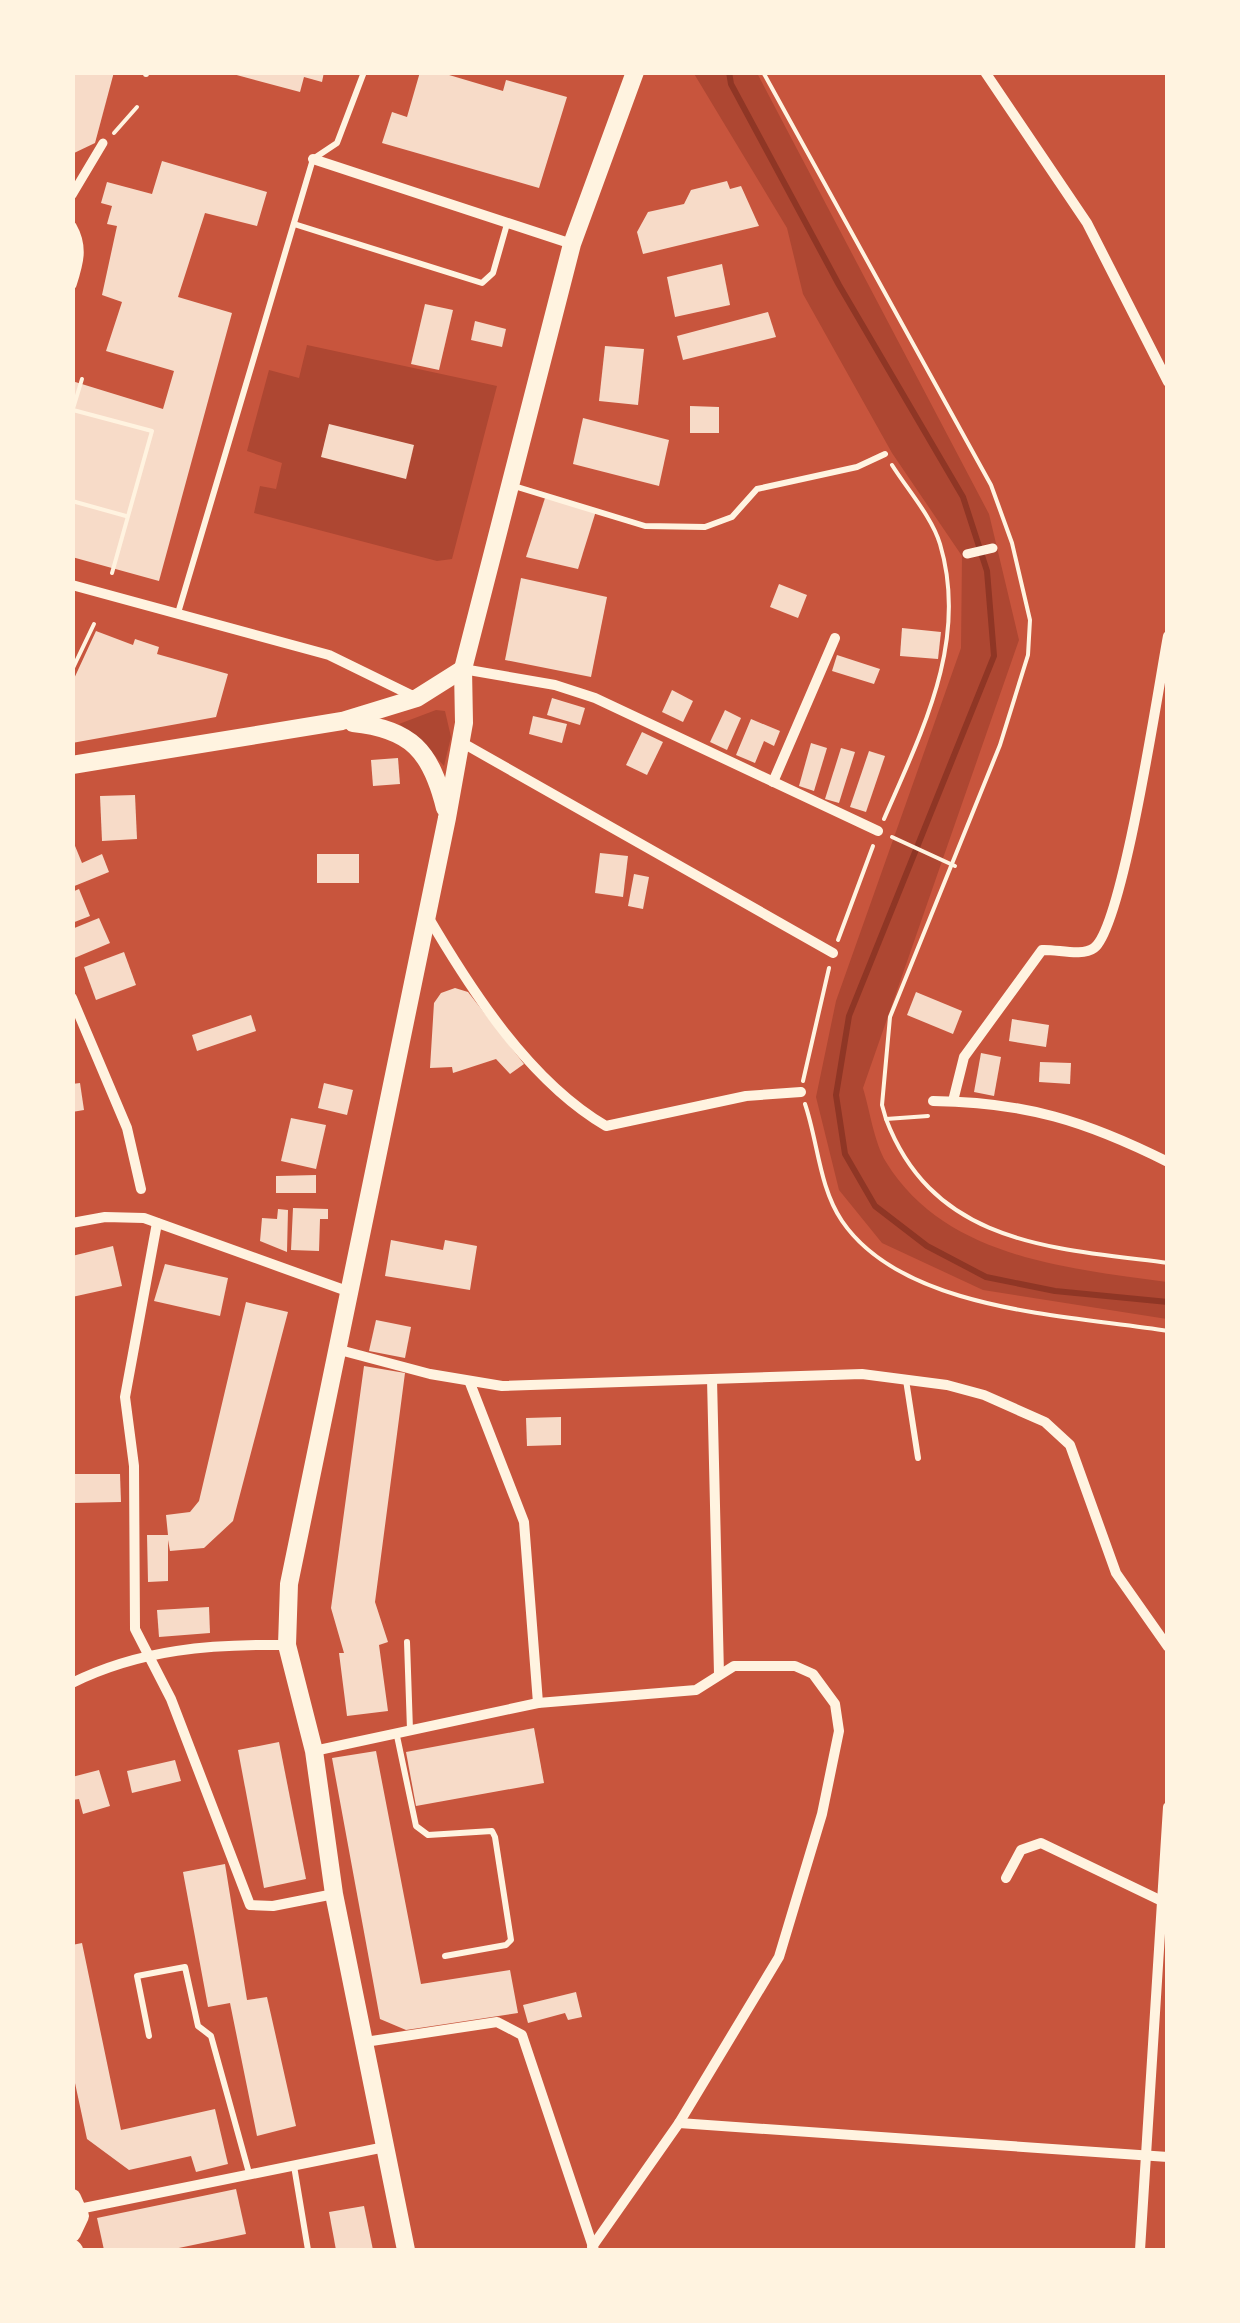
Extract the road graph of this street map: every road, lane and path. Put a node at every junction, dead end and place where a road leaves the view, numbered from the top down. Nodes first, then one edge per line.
1 (364, 72) edge
2 (635, 72) edge
3 (762, 72) edge
4 (985, 72) edge
5 (137, 107) dead end
6 (103, 143) joint
7 (314, 159) junction
8 (72, 195) edge
9 (507, 223) junction
10 (294, 224) junction
11 (72, 226) edge
12 (572, 244) junction
13 (72, 285) edge
14 (82, 379) dead end
15 (1168, 382) edge
16 (73, 411) edge
17 (884, 454) joint
18 (508, 484) junction
19 (72, 501) edge
20 (127, 516) junction
21 (993, 548) dead end
22 (968, 554) dead end
23 (112, 573) dead end
24 (72, 585) edge
25 (178, 614) junction
26 (94, 624) dead end
27 (1168, 636) edge
28 (835, 638) dead end
29 (463, 669) junction
30 (72, 670) edge
31 (417, 698) junction
32 (342, 722) junction
33 (461, 742) junction
34 (72, 765) edge
35 (773, 782) junction
36 (448, 818) junction
37 (878, 831) junction
38 (906, 844) dead end
39 (955, 866) dead end
40 (427, 914) junction
41 (833, 954) junction
42 (72, 998) edge
43 (801, 1092) junction
44 (932, 1101) dead end
45 (953, 1101) junction
46 (886, 1119) junction
47 (1168, 1162) edge
48 (141, 1189) dead end
49 (157, 1222) junction
50 (72, 1224) edge
51 (1168, 1263) edge
52 (347, 1291) junction
53 (1168, 1331) edge
54 (336, 1349) junction
55 (712, 1378) junction
56 (906, 1378) junction
57 (470, 1383) junction
58 (918, 1458) dead end
59 (407, 1642) dead end
60 (287, 1644) junction
61 (1168, 1647) edge
62 (148, 1654) junction
63 (719, 1674) junction
64 (72, 1683) edge
65 (538, 1703) junction
66 (410, 1732) junction
67 (397, 1736) junction
68 (314, 1751) junction
69 (1168, 1807) edge
70 (1166, 1857) edge
71 (1006, 1878) dead end
72 (334, 1894) junction
73 (1164, 1902) edge
74 (445, 1956) dead end
75 (149, 2036) dead end
76 (366, 2042) junction
77 (679, 2123) junction
78 (385, 2147) junction
79 (1145, 2157) junction
80 (1168, 2158) edge
81 (294, 2164) junction
82 (249, 2173) junction
83 (76, 2204) edge
84 (72, 2233) edge
85 (593, 2249) edge
86 (308, 2250) edge
87 (406, 2250) edge
88 (1140, 2250) edge

1 - 7 lane
2 - 12 main road
3 - 46 path
4 - 15 street
5 - 6 path
6 - 8 street
7 - 9 street
7 - 10 lane
9 - 10 lane
9 - 12 street
10 - 25 lane
11 - 13 street
12 - 18 main road
14 - 16 path
16 - 20 path
17 - 18 lane
17 - 37 path
18 - 29 main road
19 - 20 path
20 - 23 path
21 - 22 street
24 - 25 street
25 - 31 street
26 - 30 path
27 - 45 street
28 - 35 street
29 - 31 main road
29 - 33 main road
29 - 35 street
31 - 32 main road
32 - 34 main road
32 - 36 main road
33 - 36 main road
33 - 41 street
35 - 37 street
36 - 40 main road
37 - 41 path
38 - 39 path
40 - 43 street
40 - 52 main road
41 - 43 path
42 - 48 street
43 - 53 path
44 - 45 street
45 - 46 path
45 - 47 street
46 - 51 path
49 - 50 street
49 - 52 street
49 - 62 street
52 - 54 main road
54 - 57 street
54 - 60 main road
55 - 56 street
55 - 57 street
55 - 63 street
56 - 58 lane
56 - 61 street
57 - 65 street
59 - 66 lane
60 - 62 street
60 - 68 main road
62 - 64 street
62 - 72 street
63 - 65 street
63 - 77 street
65 - 66 street
66 - 67 street
67 - 68 street
67 - 74 lane
68 - 72 main road
69 - 70 street
70 - 73 street
71 - 73 street
72 - 76 main road
73 - 79 street
75 - 82 lane
76 - 78 main road
76 - 85 street
77 - 79 street
77 - 85 street
78 - 81 street
78 - 87 main road
79 - 80 street
79 - 88 street
81 - 82 street
81 - 86 lane
82 - 83 street
83 - 84 main road

